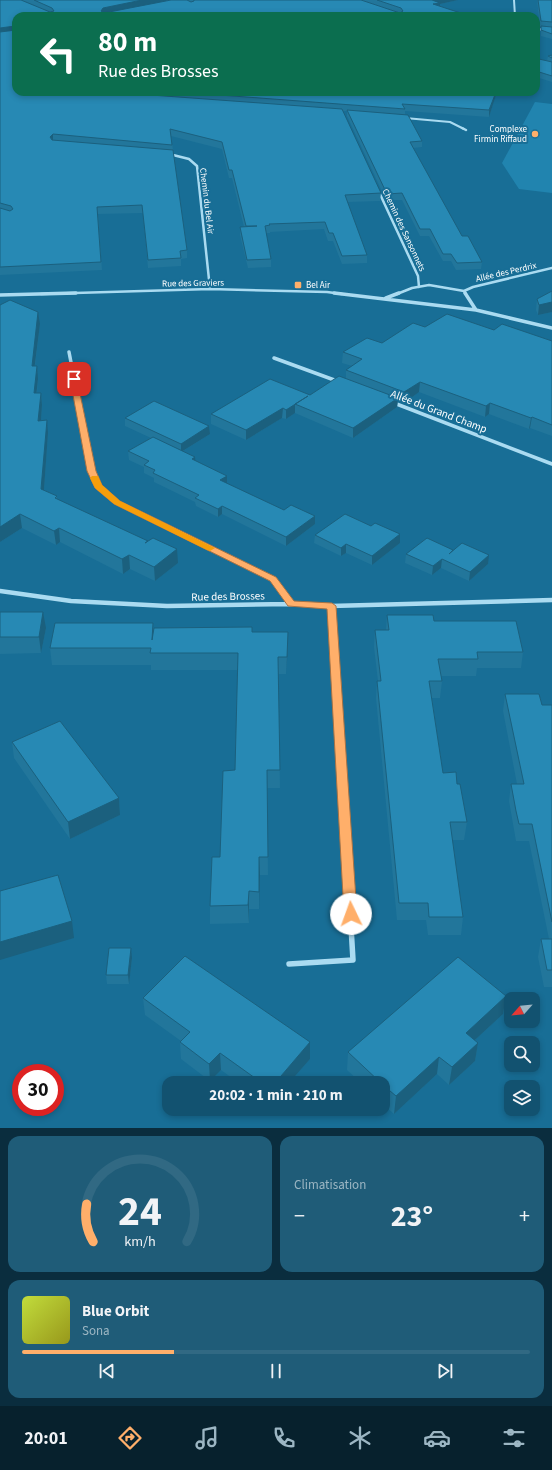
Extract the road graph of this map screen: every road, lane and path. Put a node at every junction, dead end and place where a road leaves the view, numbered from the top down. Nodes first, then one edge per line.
1 (514, 0) edge
2 (515, 12) edge
3 (540, 29) edge
4 (552, 30) edge
5 (404, 118) edge
6 (466, 130) dead end
7 (165, 154) edge
8 (378, 190) edge
9 (552, 268) edge
10 (419, 287) junction
11 (210, 290) junction
12 (464, 291) junction
13 (0, 296) edge
14 (386, 298) junction
15 (476, 310) junction
16 (552, 328) edge
17 (69, 352) dead end
18 (274, 358) dead end
19 (340, 382) edge
20 (391, 402) edge
21 (552, 464) edge
22 (0, 591) edge
23 (552, 600) edge
24 (292, 604) junction
25 (332, 606) junction
26 (289, 964) dead end

1 - 2 street
3 - 4 street
5 - 6 street
7 - 11 street, Chemin du Bel Air
8 - 10 street, Chemin des Sansonnets
9 - 12 street, Allée des Perdrix
10 - 12 street, Rue des Graviers
10 - 14 street, Rue des Graviers
11 - 13 street, Rue des Graviers
11 - 14 street, Rue des Graviers
12 - 15 street
14 - 15 street, Rue des Graviers
15 - 16 street, Rue des Graviers
17 - 24 street
18 - 19 street
20 - 21 street, Allée du Grand Champ
22 - 24 street, Rue des Brosses
23 - 25 street, Rue des Brosses
24 - 25 street, Rue des Brosses
25 - 26 street

